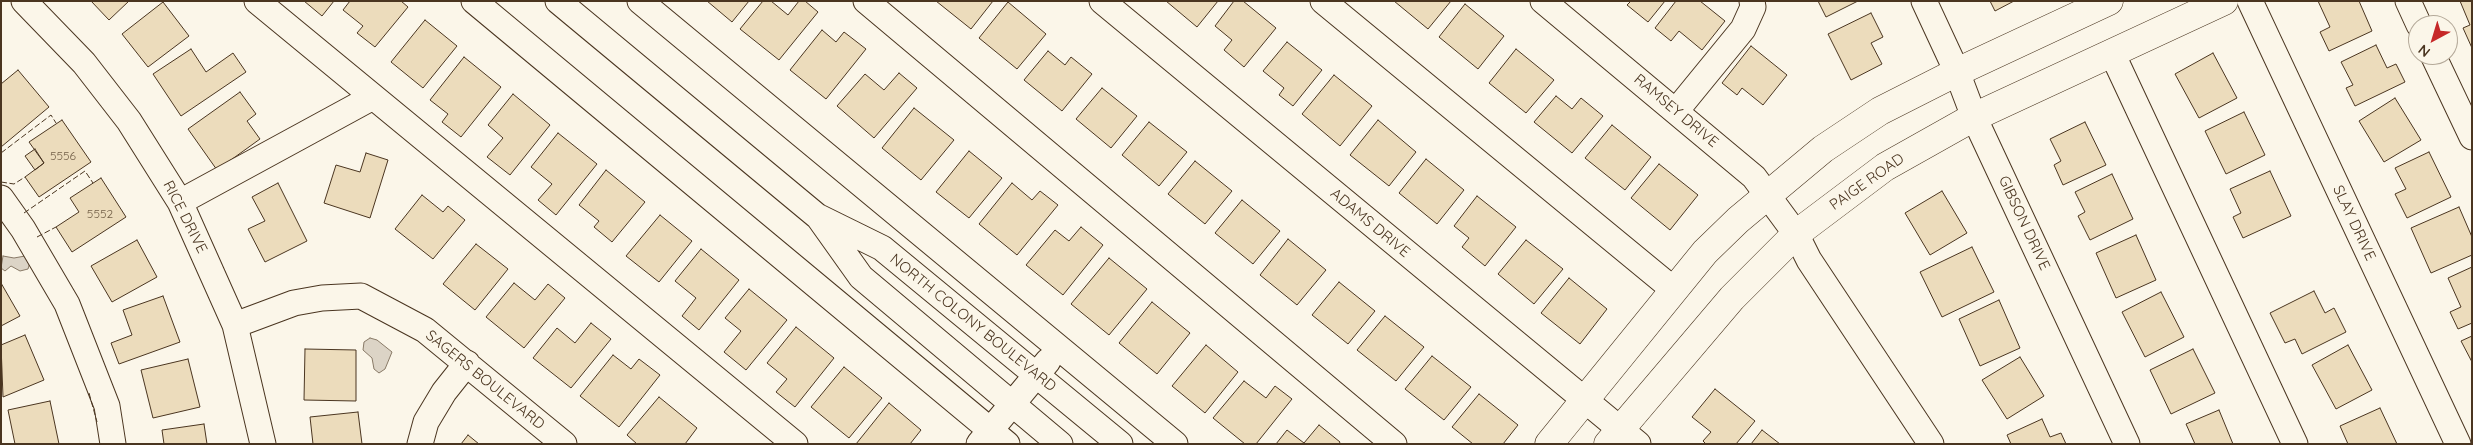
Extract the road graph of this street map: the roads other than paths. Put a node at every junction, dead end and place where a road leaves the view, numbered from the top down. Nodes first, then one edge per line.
1 (24, 1) edge
2 (257, 1) edge
3 (474, 1) edge
4 (558, 1) edge
5 (640, 1) edge
6 (866, 1) edge
7 (1102, 1) edge
8 (1323, 1) edge
9 (1542, 1) edge
10 (1752, 1) edge
11 (1924, 1) edge
12 (2224, 1) edge
13 (2250, 1) edge
14 (2408, 1) edge
15 (2094, 4) edge
16 (2414, 15) edge
17 (2112, 53) junction
18 (2438, 65) edge
19 (1957, 72) junction
20 (373, 97) junction
21 (1676, 111) junction
22 (1974, 117) junction
23 (2472, 137) edge
24 (1769, 194) junction
25 (1, 198) edge
26 (180, 202) junction
27 (817, 216) junction
28 (1796, 234) junction
29 (1674, 290) junction
30 (235, 325) junction
31 (1059, 348) junction
32 (468, 363) junction
33 (1037, 375) junction
34 (1584, 401) junction
35 (1012, 405) junction
36 (992, 439) edge
37 (1622, 439) edge
38 (113, 444) edge
39 (263, 444) edge
40 (420, 444) edge
41 (564, 444) edge
42 (795, 444) edge
43 (1060, 444) edge
44 (1120, 444) edge
45 (1175, 444) edge
46 (1394, 444) edge
47 (1549, 444) edge
48 (1931, 444) edge
49 (2127, 444) edge
50 (2295, 444) edge
51 (2458, 444) edge

1 - 26 street, RICE DRIVE
2 - 20 street
3 - 36 street
4 - 27 street, NORTH COLONY BOULEVARD
5 - 31 street
6 - 46 street
7 - 34 street, ADAMS DRIVE
8 - 29 street
9 - 21 street, RAMSEY DRIVE
10 - 21 street
11 - 19 street, GIBSON DRIVE
12 - 17 main road, PAIGE ROAD
13 - 51 street, SLAY DRIVE
14 - 16 street
15 - 19 main road
17 - 22 main road, PAIGE ROAD
17 - 50 street
18 - 23 street
19 - 22 street, GIBSON DRIVE
19 - 24 main road
20 - 26 street
20 - 42 street
21 - 24 street, RAMSEY DRIVE
22 - 28 main road, PAIGE ROAD
22 - 49 street, GIBSON DRIVE
24 - 28 street, RAMSEY DRIVE
24 - 29 main road
25 - 38 street
26 - 30 street, RICE DRIVE
27 - 33 street, NORTH COLONY BOULEVARD
27 - 35 street, NORTH COLONY BOULEVARD
28 - 37 main road, PAIGE ROAD
28 - 48 street, RAMSEY DRIVE
29 - 34 main road
30 - 32 street, SAGERS BOULEVARD
30 - 39 street, RICE DRIVE
31 - 33 street
31 - 45 street
32 - 40 street
32 - 41 street, SAGERS BOULEVARD
33 - 35 street
33 - 44 street, NORTH COLONY BOULEVARD
34 - 37 street, ADAMS DRIVE
34 - 47 main road
35 - 36 street
35 - 43 street, NORTH COLONY BOULEVARD

